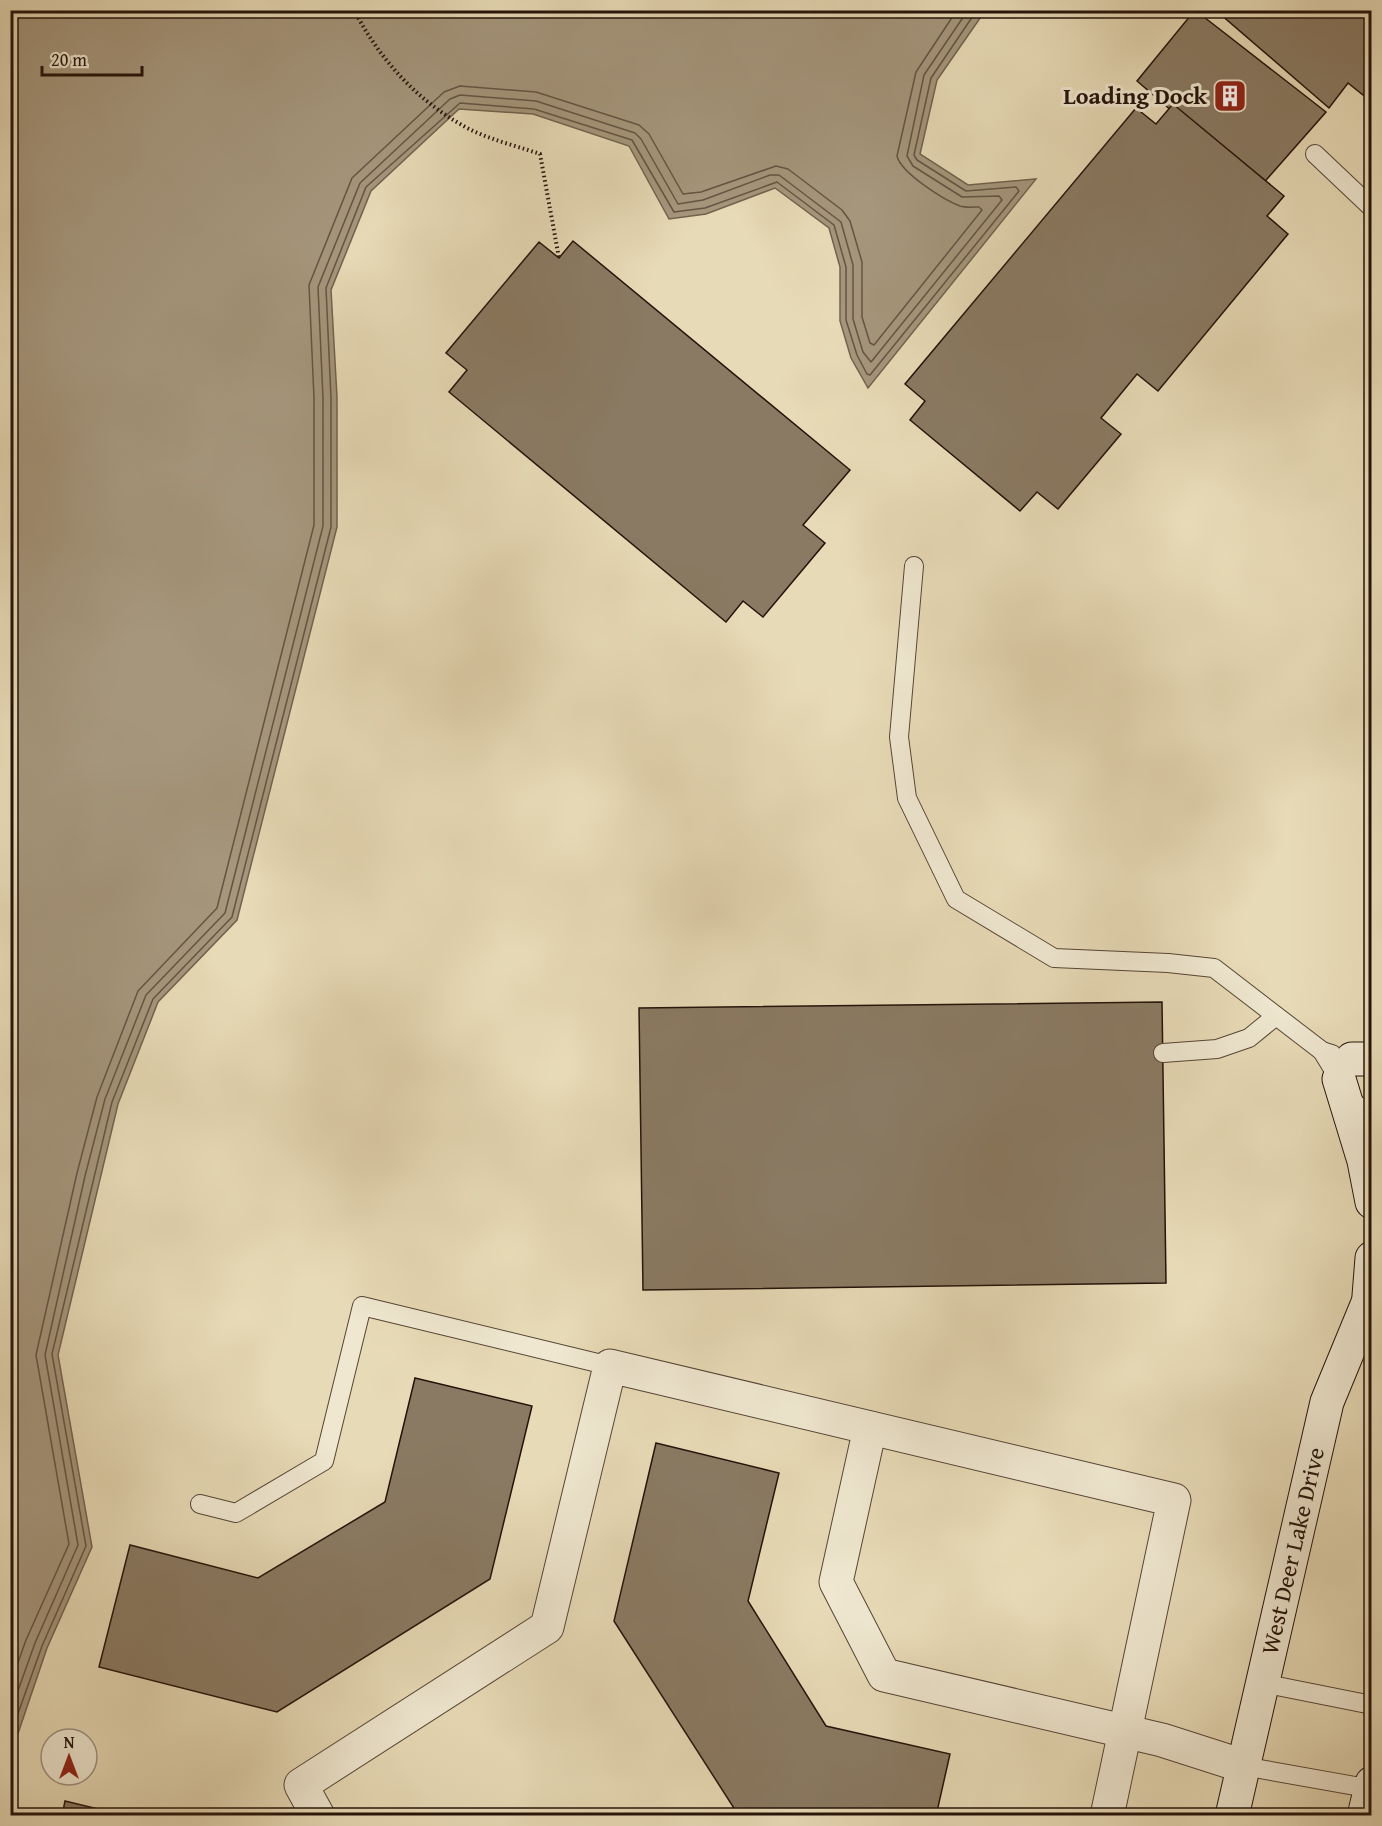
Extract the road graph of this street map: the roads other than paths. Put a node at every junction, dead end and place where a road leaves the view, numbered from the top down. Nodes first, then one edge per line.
1 (1315, 154) dead end
2 (1371, 208) edge
3 (914, 566) dead end
4 (1276, 1016) junction
5 (1163, 1053) dead end
6 (1351, 1063) edge
7 (1371, 1116) edge
8 (1371, 1202) edge
9 (1371, 1258) edge
10 (1370, 1295) edge
11 (610, 1366) junction
12 (870, 1428) junction
13 (200, 1504) dead end
14 (1262, 1683) junction
15 (1371, 1705) edge
16 (1124, 1731) junction
17 (1243, 1766) junction
18 (1369, 1794) edge
19 (318, 1815) edge
20 (1107, 1815) edge
21 (1232, 1815) edge

1 - 2 lane
3 - 4 lane
4 - 5 lane
4 - 6 lane
6 - 7 lane
6 - 8 street
9 - 10 street, West Deer Lake Drive
10 - 14 street, West Deer Lake Drive
11 - 12 street
11 - 13 lane
11 - 19 street
12 - 16 street
12 - 16 street
14 - 15 lane
14 - 17 street, West Deer Lake Drive
16 - 17 street
16 - 20 street
17 - 18 lane
17 - 21 street, West Deer Lake Drive

